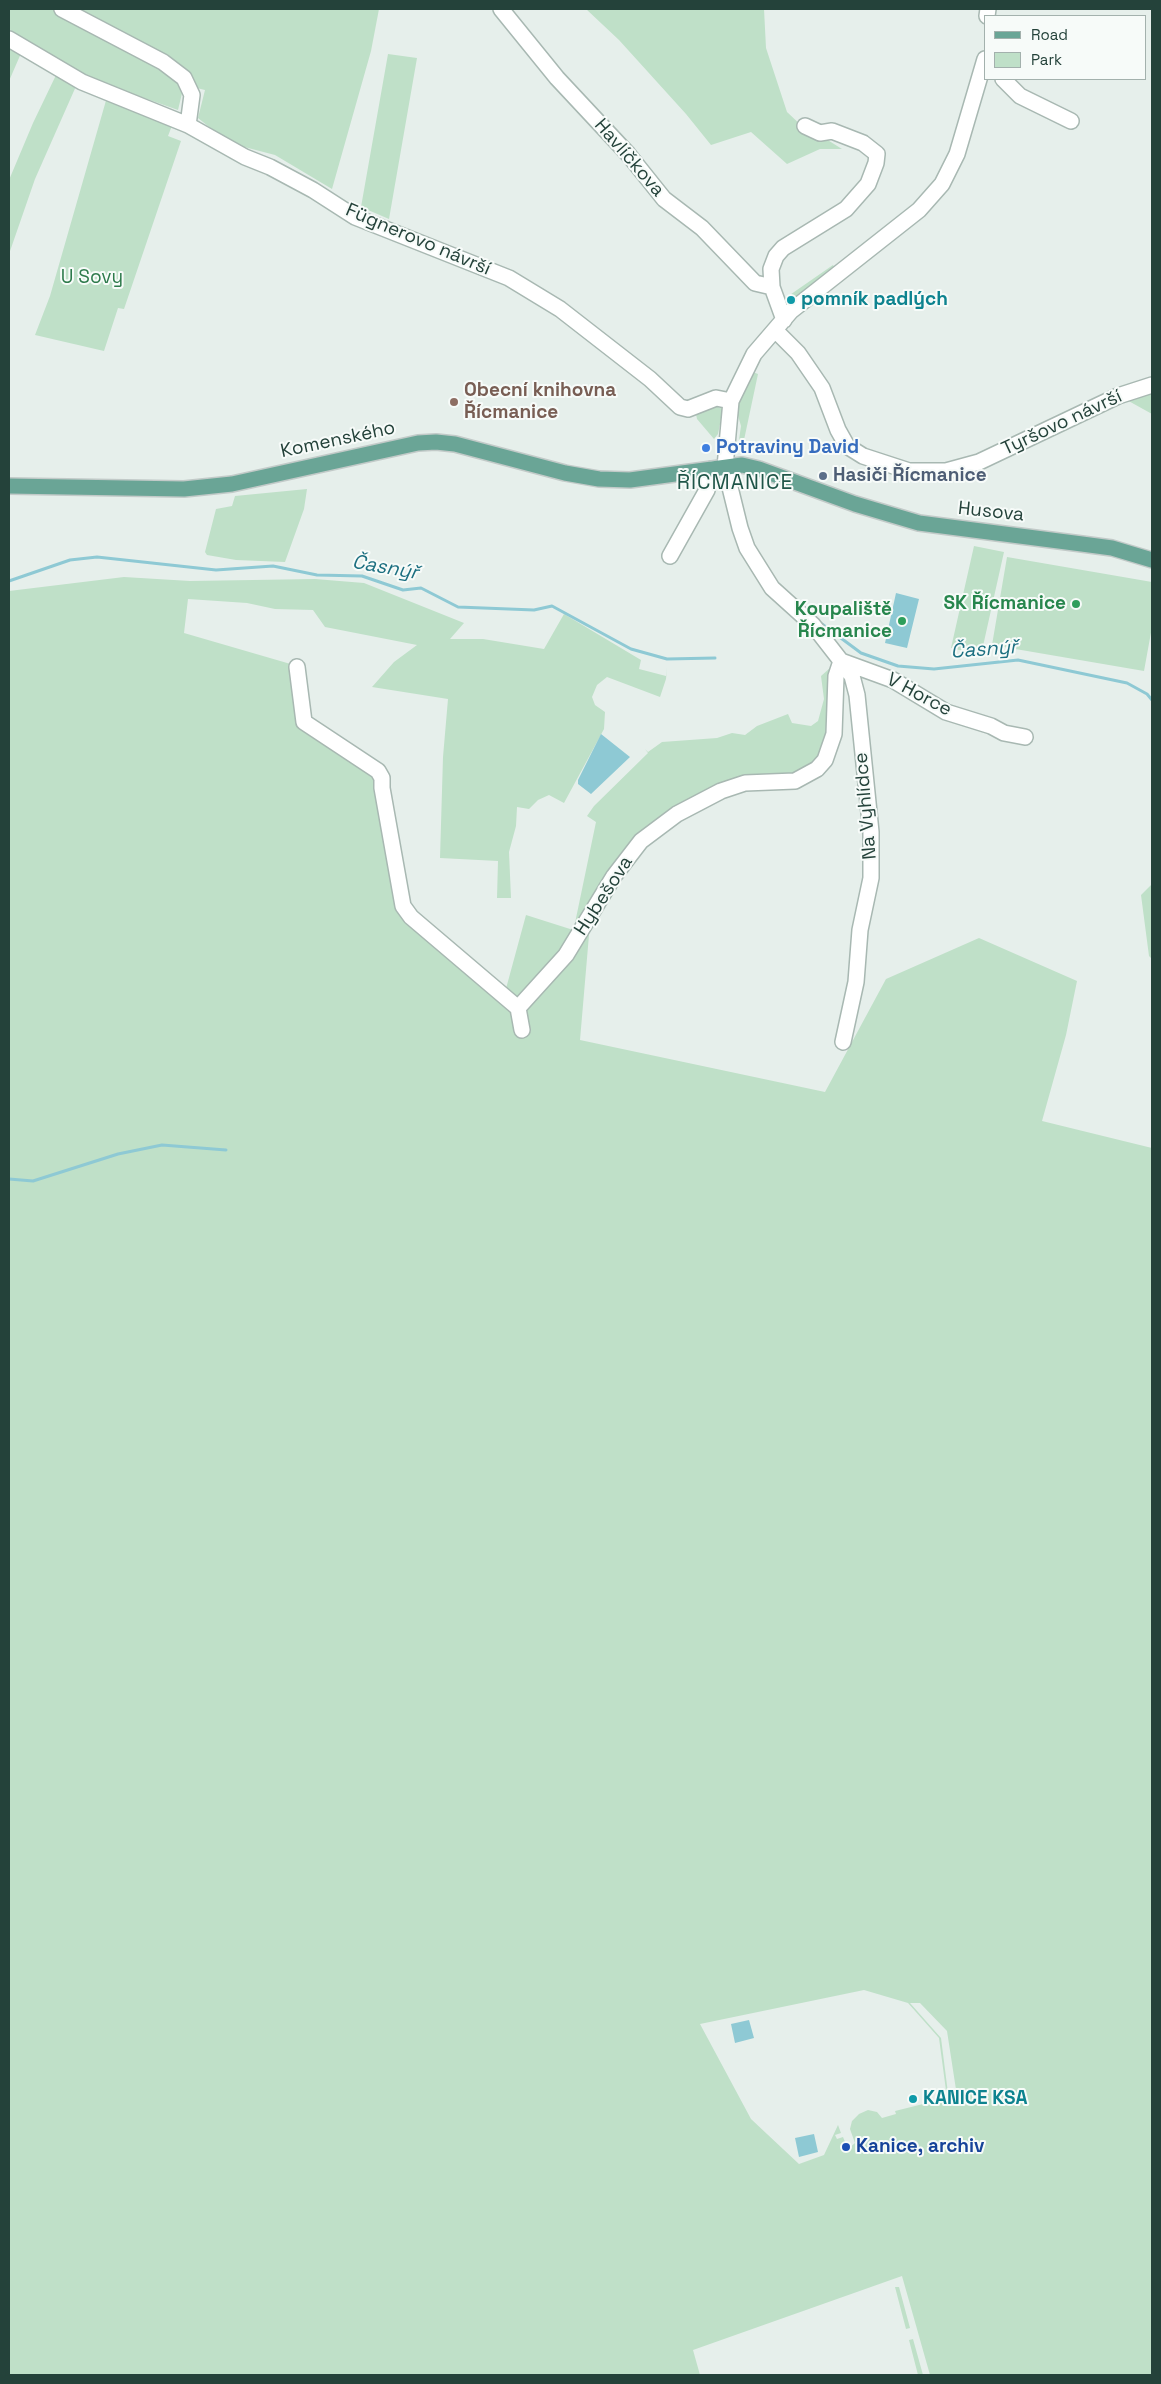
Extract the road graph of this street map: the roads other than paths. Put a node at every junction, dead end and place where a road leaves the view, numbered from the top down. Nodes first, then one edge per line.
1 (62, 9) edge
2 (501, 9) edge
3 (9, 39) edge
4 (984, 63) edge
5 (1003, 80) edge
6 (1071, 121) dead end
7 (188, 125) junction
8 (805, 126) dead end
9 (772, 288) junction
10 (779, 325) junction
11 (1152, 385) edge
12 (732, 401) junction
13 (719, 468) junction
14 (9, 486) edge
15 (670, 556) dead end
16 (1152, 560) edge
17 (841, 662) junction
18 (296, 667) dead end
19 (1025, 737) dead end
20 (518, 1008) junction
21 (522, 1030) dead end
22 (843, 1042) dead end

1 - 7 street
2 - 9 street, Havlíčkova
3 - 7 street, Fügnerovo návrší
4 - 10 street
5 - 6 street
7 - 12 street, Fügnerovo návrší
8 - 9 street
9 - 10 street
10 - 11 street, Tyršovo návrší
10 - 12 street
12 - 13 street
13 - 14 main road, Komenského
13 - 15 street
13 - 16 main road, Husova
13 - 17 street, Na Vyhlídce
17 - 19 street, V Horce
17 - 20 street, Hybešova
17 - 22 street, Na Vyhlídce
18 - 20 street
20 - 21 street

